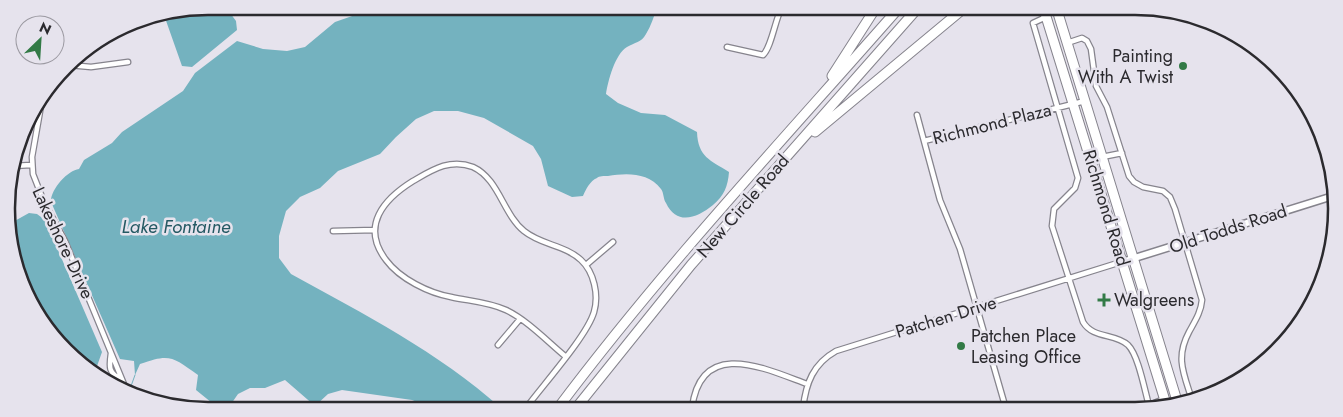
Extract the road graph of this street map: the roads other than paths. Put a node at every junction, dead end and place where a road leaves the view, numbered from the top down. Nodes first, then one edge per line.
1 (779, 15) edge
2 (871, 15) edge
3 (893, 15) edge
4 (912, 15) edge
5 (956, 15) edge
6 (1043, 15) edge
7 (1046, 15) edge
8 (1058, 15) edge
9 (1067, 43) junction
10 (726, 47) dead end
11 (128, 62) dead end
12 (78, 66) edge
13 (1085, 101) junction
14 (1074, 104) junction
15 (1058, 108) junction
16 (39, 115) edge
17 (917, 116) dead end
18 (924, 141) junction
19 (1122, 153) junction
20 (770, 154) junction
21 (1102, 158) junction
22 (31, 164) junction
23 (20, 165) edge
24 (775, 170) junction
25 (1328, 198) edge
26 (375, 230) junction
27 (333, 231) dead end
28 (613, 242) dead end
29 (1185, 242) junction
30 (1133, 259) junction
31 (1122, 262) junction
32 (586, 265) junction
33 (1070, 278) junction
34 (977, 307) junction
35 (520, 319) junction
36 (498, 345) dead end
37 (112, 353) junction
38 (565, 356) junction
39 (122, 380) joint
40 (807, 384) junction
41 (1190, 394) edge
42 (1176, 397) edge
43 (1164, 399) edge
44 (530, 402) edge
45 (563, 402) edge
46 (581, 402) edge
47 (693, 402) edge
48 (804, 402) edge
49 (1004, 402) edge
50 (1147, 402) edge

1 - 10 street
2 - 20 highway
3 - 20 highway, New Circle Road
4 - 24 highway, New Circle Road
5 - 24 highway
6 - 15 street
7 - 14 highway, Richmond Road
8 - 9 highway, Richmond Road
9 - 13 highway, Richmond Road
9 - 19 street
11 - 12 street
13 - 14 street, Richmond Plaza
13 - 21 highway, Richmond Road
14 - 15 street, Richmond Plaza
14 - 31 highway, Richmond Road
15 - 18 street, Richmond Plaza
15 - 33 street
16 - 22 street, Lakeshore Drive
17 - 18 street, Richmond Plaza
18 - 34 street
19 - 21 street
19 - 29 street
20 - 45 highway, New Circle Road
21 - 30 highway, Richmond Road
22 - 23 street
22 - 37 street, Lakeshore Drive
24 - 46 highway, New Circle Road
25 - 29 main road, Old Todds Road
26 - 27 street
26 - 32 street
26 - 35 street
28 - 32 street
29 - 30 main road, Old Todds Road
29 - 41 street
30 - 31 main road, Old Todds Road
30 - 42 highway, Richmond Road
31 - 33 street, Patchen Drive
31 - 43 highway, Richmond Road
32 - 38 street
33 - 34 street, Patchen Drive
33 - 50 street
34 - 40 street, Patchen Drive
34 - 49 street
35 - 36 street
35 - 38 street
37 - 39 street, Lakeshore Drive
37 - 39 street, Lakeshore Drive
38 - 44 street
40 - 47 street
40 - 48 street, Patchen Drive

